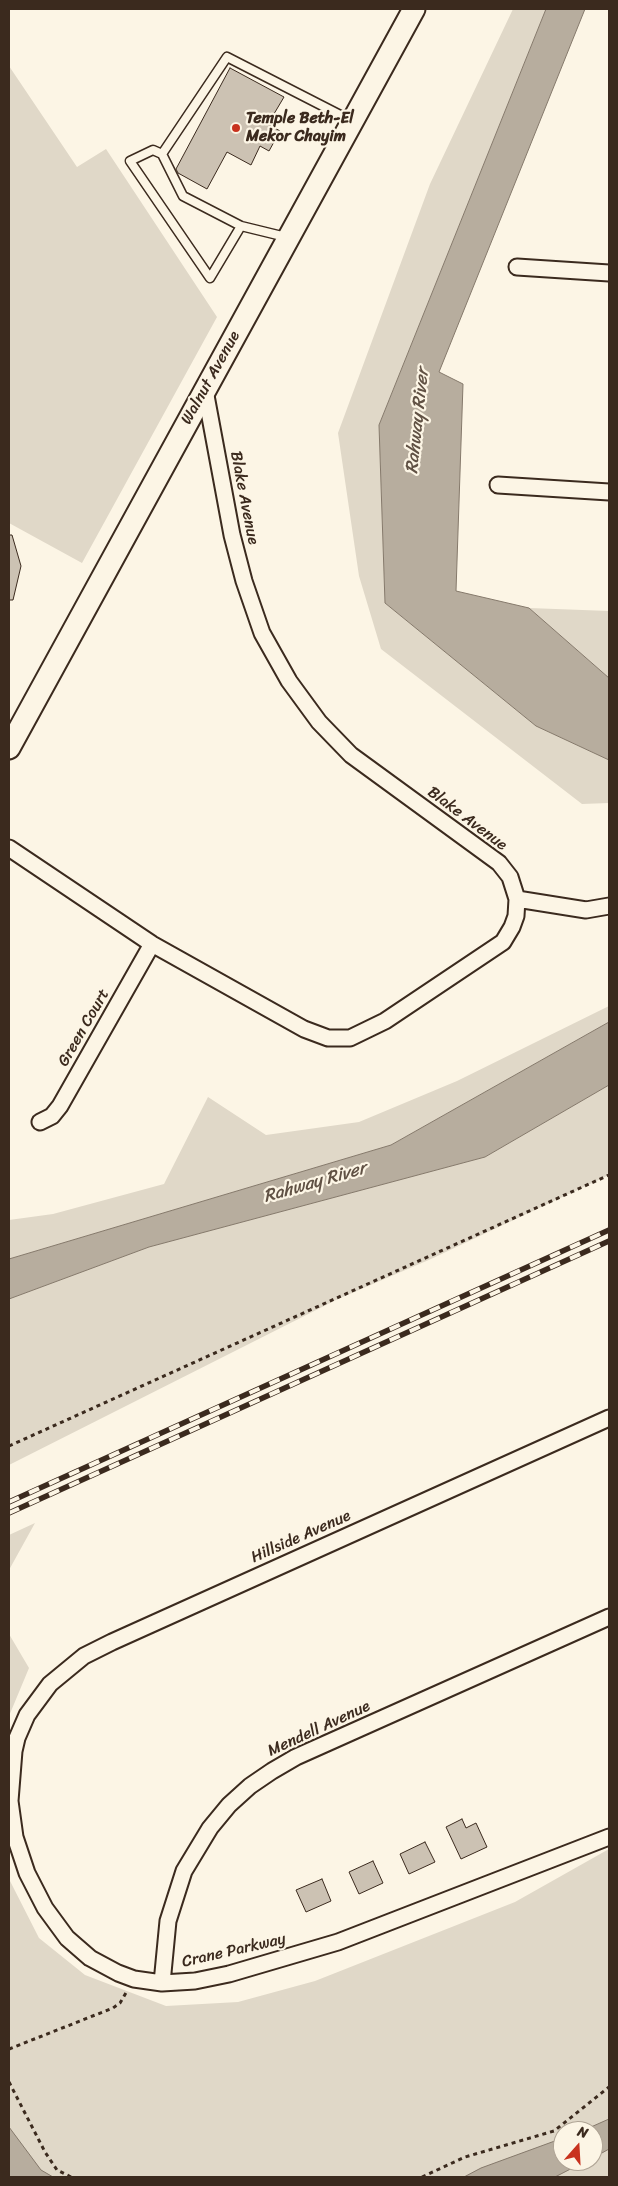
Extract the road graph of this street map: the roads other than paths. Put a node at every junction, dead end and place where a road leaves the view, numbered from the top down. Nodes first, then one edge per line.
1 (414, 9) edge
2 (353, 121) junction
3 (162, 154) junction
4 (241, 226) junction
5 (288, 238) junction
6 (517, 267) dead end
7 (609, 273) edge
8 (205, 390) junction
9 (498, 485) dead end
10 (609, 492) edge
11 (9, 748) edge
12 (9, 848) edge
13 (517, 899) junction
14 (609, 906) edge
15 (152, 944) junction
16 (40, 1122) dead end
17 (609, 1418) edge
18 (609, 1616) edge
19 (27, 1715) joint
20 (609, 1837) edge
21 (162, 1983) junction

1 - 2 street, Walnut Avenue
2 - 3 lane
2 - 5 street, Walnut Avenue
3 - 4 lane
3 - 4 lane
4 - 5 lane
5 - 8 street, Walnut Avenue
6 - 7 street
8 - 11 street, Walnut Avenue
8 - 13 street, Blake Avenue
9 - 10 street
12 - 15 street, Blake Avenue
13 - 14 street
13 - 15 street, Blake Avenue
15 - 16 street, Green Court
17 - 19 street, Hillside Avenue
18 - 21 street, Mendell Avenue
19 - 21 street, Crane Parkway
20 - 21 street, Crane Parkway

